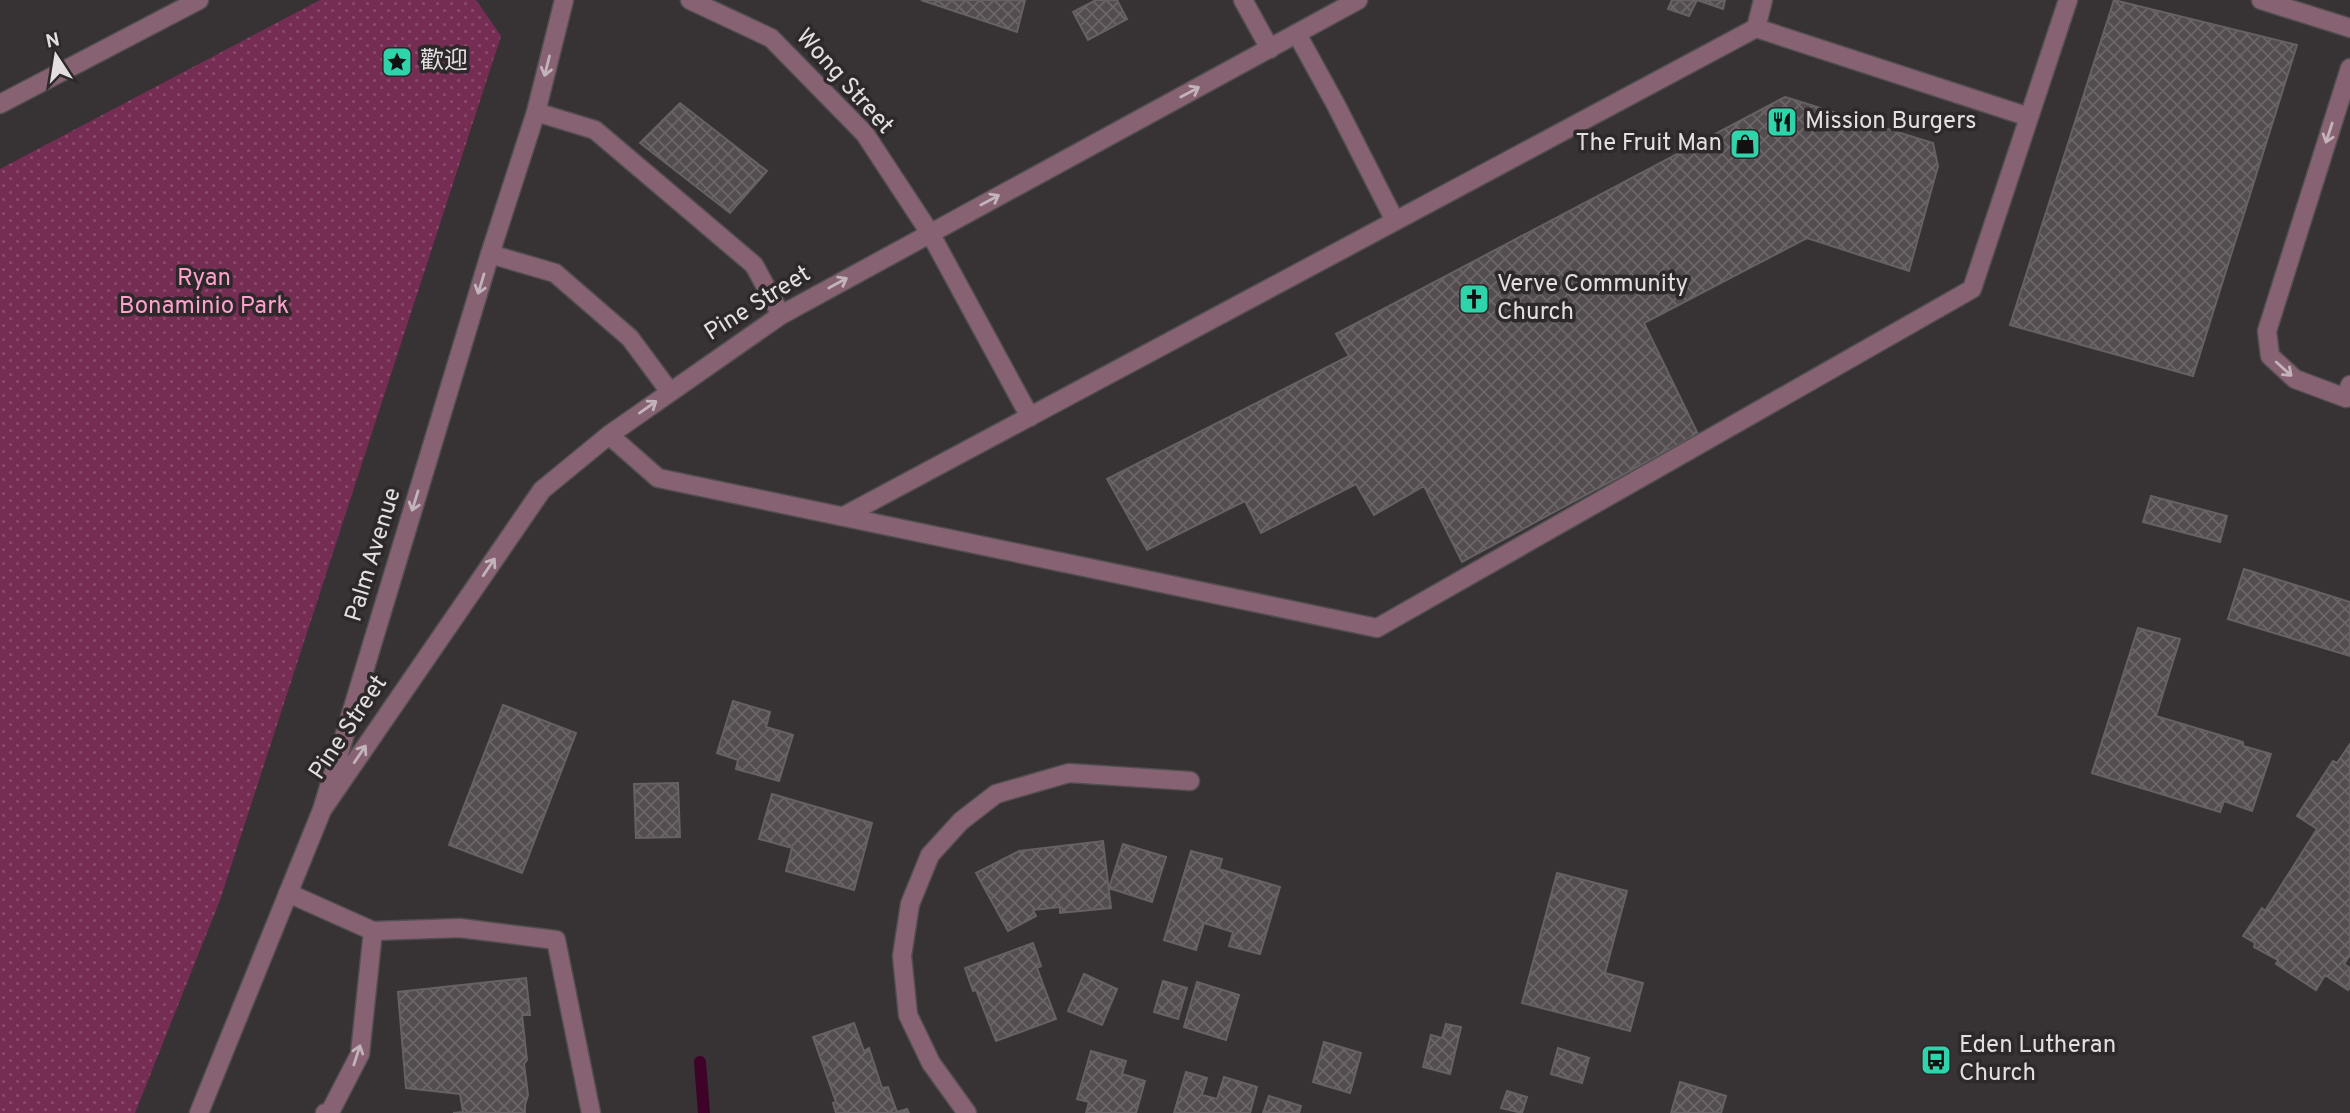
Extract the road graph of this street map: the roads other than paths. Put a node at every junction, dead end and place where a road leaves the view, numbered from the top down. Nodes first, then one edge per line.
1 (199, 0) edge
2 (565, 0) edge
3 (691, 0) edge
4 (1243, 0) edge
5 (1358, 0) edge
6 (1763, 0) edge
7 (2068, 0) edge
8 (2261, 0) edge
9 (1756, 28) junction
10 (2350, 28) edge
11 (1297, 34) junction
12 (1270, 49) junction
13 (2350, 68) edge
14 (0, 104) edge
15 (536, 112) junction
16 (2029, 117) junction
17 (1395, 221) junction
18 (930, 233) junction
19 (490, 254) junction
20 (781, 315) junction
21 (670, 392) junction
22 (2349, 394) edge
23 (1030, 417) junction
24 (609, 435) junction
25 (844, 516) junction
26 (1190, 781) dead end
27 (322, 810) junction
28 (288, 893) junction
29 (373, 931) junction
30 (199, 1113) edge
31 (326, 1113) edge
32 (591, 1113) edge
33 (967, 1113) edge

1 - 14 street
2 -> 15 street, Palm Avenue
3 - 18 street, Wong Street
4 - 12 street
5 - 11 street, Pine Street
6 - 9 street
7 - 16 street
8 - 10 street
9 - 16 street
9 - 17 street
11 - 12 street, Pine Street
11 - 17 street
18 -> 12 street, Pine Street
13 -> 22 street
15 - 19 street, Palm Avenue
15 - 20 street
16 - 25 street
17 - 23 street
20 -> 18 street, Pine Street
18 - 23 street, Wong Street
19 - 21 street
19 -> 27 street, Palm Avenue
20 - 21 street, Pine Street
24 -> 21 street, Pine Street
23 - 25 street
24 - 25 street
27 -> 24 street, Pine Street
26 - 33 street
27 - 28 street, Palm Avenue
28 - 29 street
28 - 30 street, Palm Avenue
31 -> 29 street
29 - 32 street

